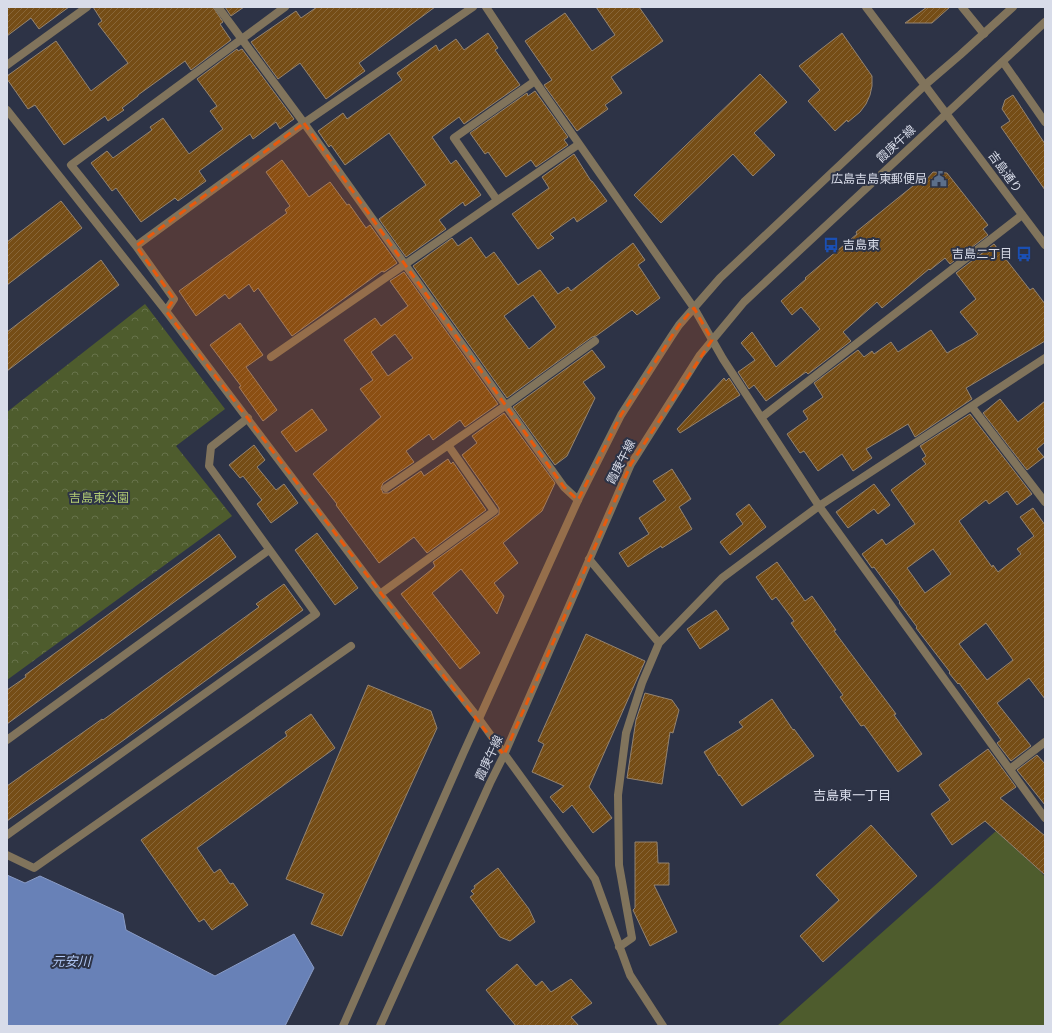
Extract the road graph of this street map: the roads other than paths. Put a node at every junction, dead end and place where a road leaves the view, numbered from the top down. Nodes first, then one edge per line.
1 (87, 7) edge
2 (218, 7) edge
3 (285, 7) edge
4 (473, 7) edge
5 (486, 7) edge
6 (866, 7) edge
7 (962, 7) edge
8 (1013, 7) edge
9 (1045, 22) edge
10 (984, 34) junction
11 (241, 39) junction
12 (1003, 62) junction
13 (7, 65) edge
14 (535, 81) junction
15 (925, 85) junction
16 (946, 113) junction
17 (9, 116) edge
18 (1045, 122) edge
19 (304, 124) junction
20 (579, 144) junction
21 (497, 200) junction
22 (1022, 215) junction
23 (1045, 245) edge
24 (136, 246) junction
25 (405, 264) junction
26 (694, 308) junction
27 (166, 311) junction
28 (712, 340) junction
29 (595, 341) dead end
30 (271, 357) dead end
31 (1045, 358) edge
32 (505, 406) junction
33 (972, 407) junction
34 (762, 417) junction
35 (248, 418) junction
36 (448, 445) junction
37 (386, 488) dead end
38 (578, 500) junction
39 (1045, 502) edge
40 (819, 506) junction
41 (269, 550) junction
42 (589, 559) junction
43 (380, 594) junction
44 (659, 643) junction
45 (351, 646) dead end
46 (479, 719) junction
47 (7, 740) edge
48 (1045, 742) edge
49 (504, 756) junction
50 (1010, 769) junction
51 (1045, 818) edge
52 (7, 836) edge
53 (7, 855) edge
54 (619, 947) junction
55 (343, 1026) edge
56 (380, 1026) edge
57 (663, 1026) edge

1 - 13 street
2 - 11 street
3 - 11 street
4 - 19 street
5 - 14 street
6 - 15 street, 吉島通り
7 - 10 street
8 - 10 street
9 - 12 street, 霞庚午線
10 - 15 street
11 - 19 street
11 - 24 street
12 - 16 street, 霞庚午線
12 - 18 street
14 - 20 street
14 - 21 street
15 - 16 street, 吉島通り
15 - 26 street
16 - 22 street, 吉島通り
16 - 28 street, 霞庚午線
17 - 27 street
19 - 24 street
19 - 25 street
20 - 21 street
20 - 26 street
21 - 25 street
22 - 23 street, 吉島通り
22 - 34 street
24 - 27 street
25 - 30 street
25 - 32 street
26 - 28 street
26 - 38 street
27 - 35 street
28 - 34 street
28 - 42 street, 霞庚午線
29 - 32 street
31 - 33 street
32 - 36 street
32 - 38 street
33 - 39 street
33 - 40 street
34 - 40 street
35 - 41 street
35 - 43 street
36 - 37 street
36 - 43 street
38 - 46 street
40 - 44 street
40 - 50 street
41 - 47 street
41 - 52 street
42 - 44 street
42 - 49 street, 霞庚午線
43 - 46 street
44 - 54 street
45 - 53 street
46 - 49 street
46 - 55 street
48 - 50 street
49 - 54 street
49 - 56 street, 霞庚午線
50 - 51 street
54 - 57 street

